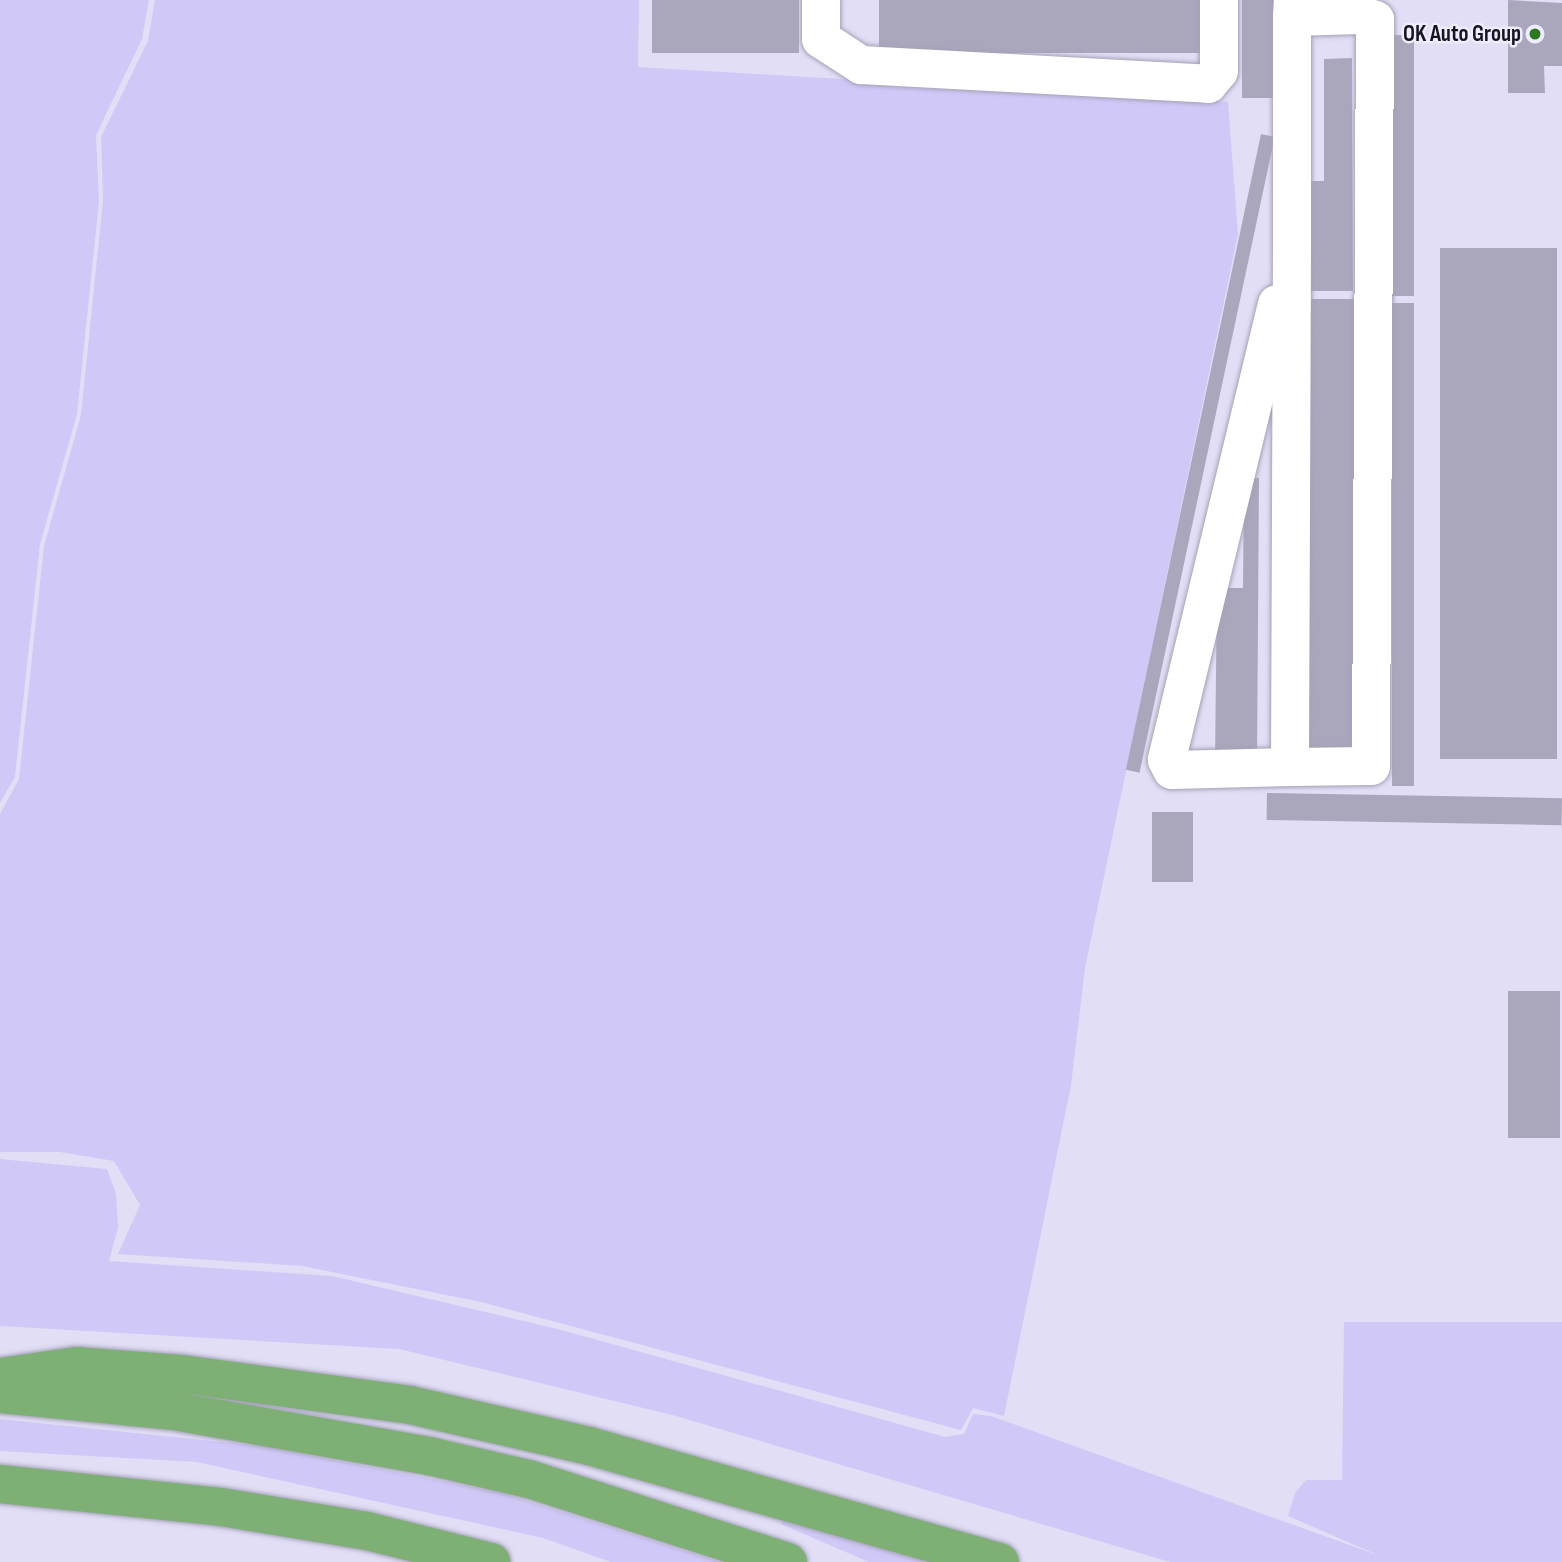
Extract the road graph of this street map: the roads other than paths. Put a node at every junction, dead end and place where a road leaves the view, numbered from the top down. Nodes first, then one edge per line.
1 (821, 0) edge
2 (1219, 0) edge
3 (1292, 8) edge
4 (1292, 248) junction
5 (1290, 767) junction
6 (0, 1377) edge
7 (0, 1394) edge
8 (0, 1484) edge
9 (482, 1560) edge
10 (788, 1562) edge
11 (1000, 1562) edge

1 - 2 lane
3 - 4 lane
3 - 5 lane
4 - 5 lane
4 - 5 lane
6 - 11 highway
7 - 10 highway
8 - 9 highway

